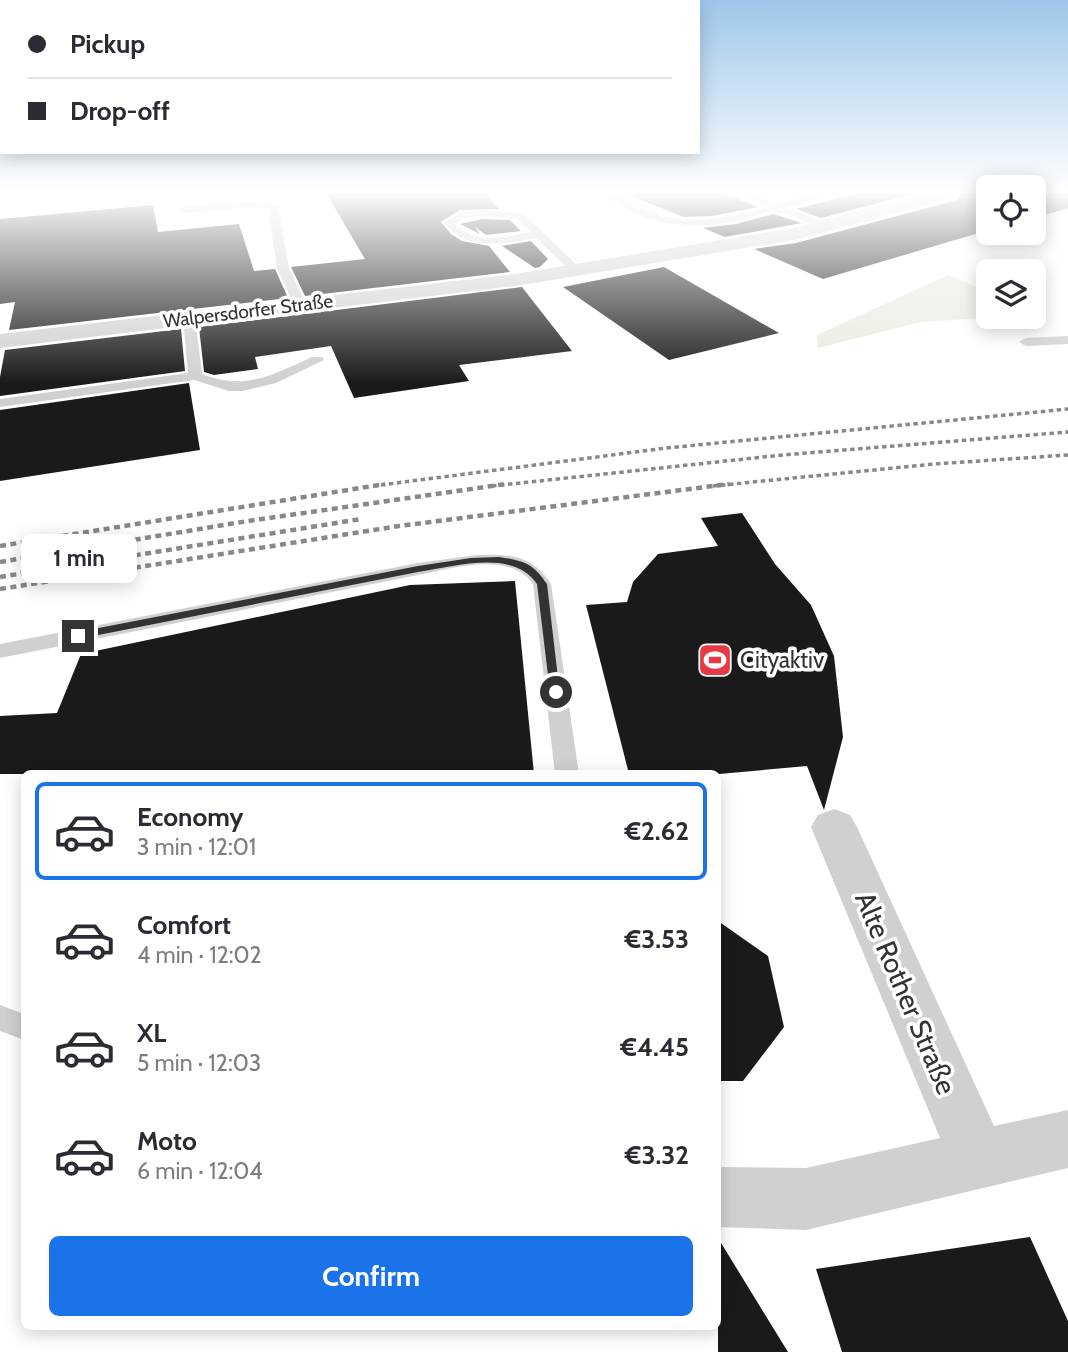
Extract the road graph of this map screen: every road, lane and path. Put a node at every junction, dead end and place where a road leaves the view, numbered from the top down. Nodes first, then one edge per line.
1 (281, 256) edge
2 (562, 256) edge
3 (661, 256) edge
4 (576, 270) junction
5 (300, 305) junction
6 (189, 318) junction
7 (1068, 340) edge
8 (0, 341) edge
9 (1026, 342) dead end
10 (317, 360) dead end
11 (195, 376) junction
12 (0, 403) edge
13 (0, 651) edge
14 (566, 770) edge
15 (834, 827) dead end
16 (0, 1018) edge
17 (21, 1026) edge
18 (1068, 1139) edge
19 (978, 1159) junction
20 (721, 1197) edge

1 - 5 lane
2 - 4 lane
3 - 4 street, Walpersdorfer Straße
4 - 5 street, Walpersdorfer Straße
5 - 6 street, Walpersdorfer Straße
6 - 8 street, Walpersdorfer Straße
6 - 11 lane
7 - 9 lane
10 - 11 lane
11 - 12 lane
13 - 14 lane
15 - 19 street, Alte Rother Straße
16 - 17 lane
18 - 19 street
19 - 20 street

